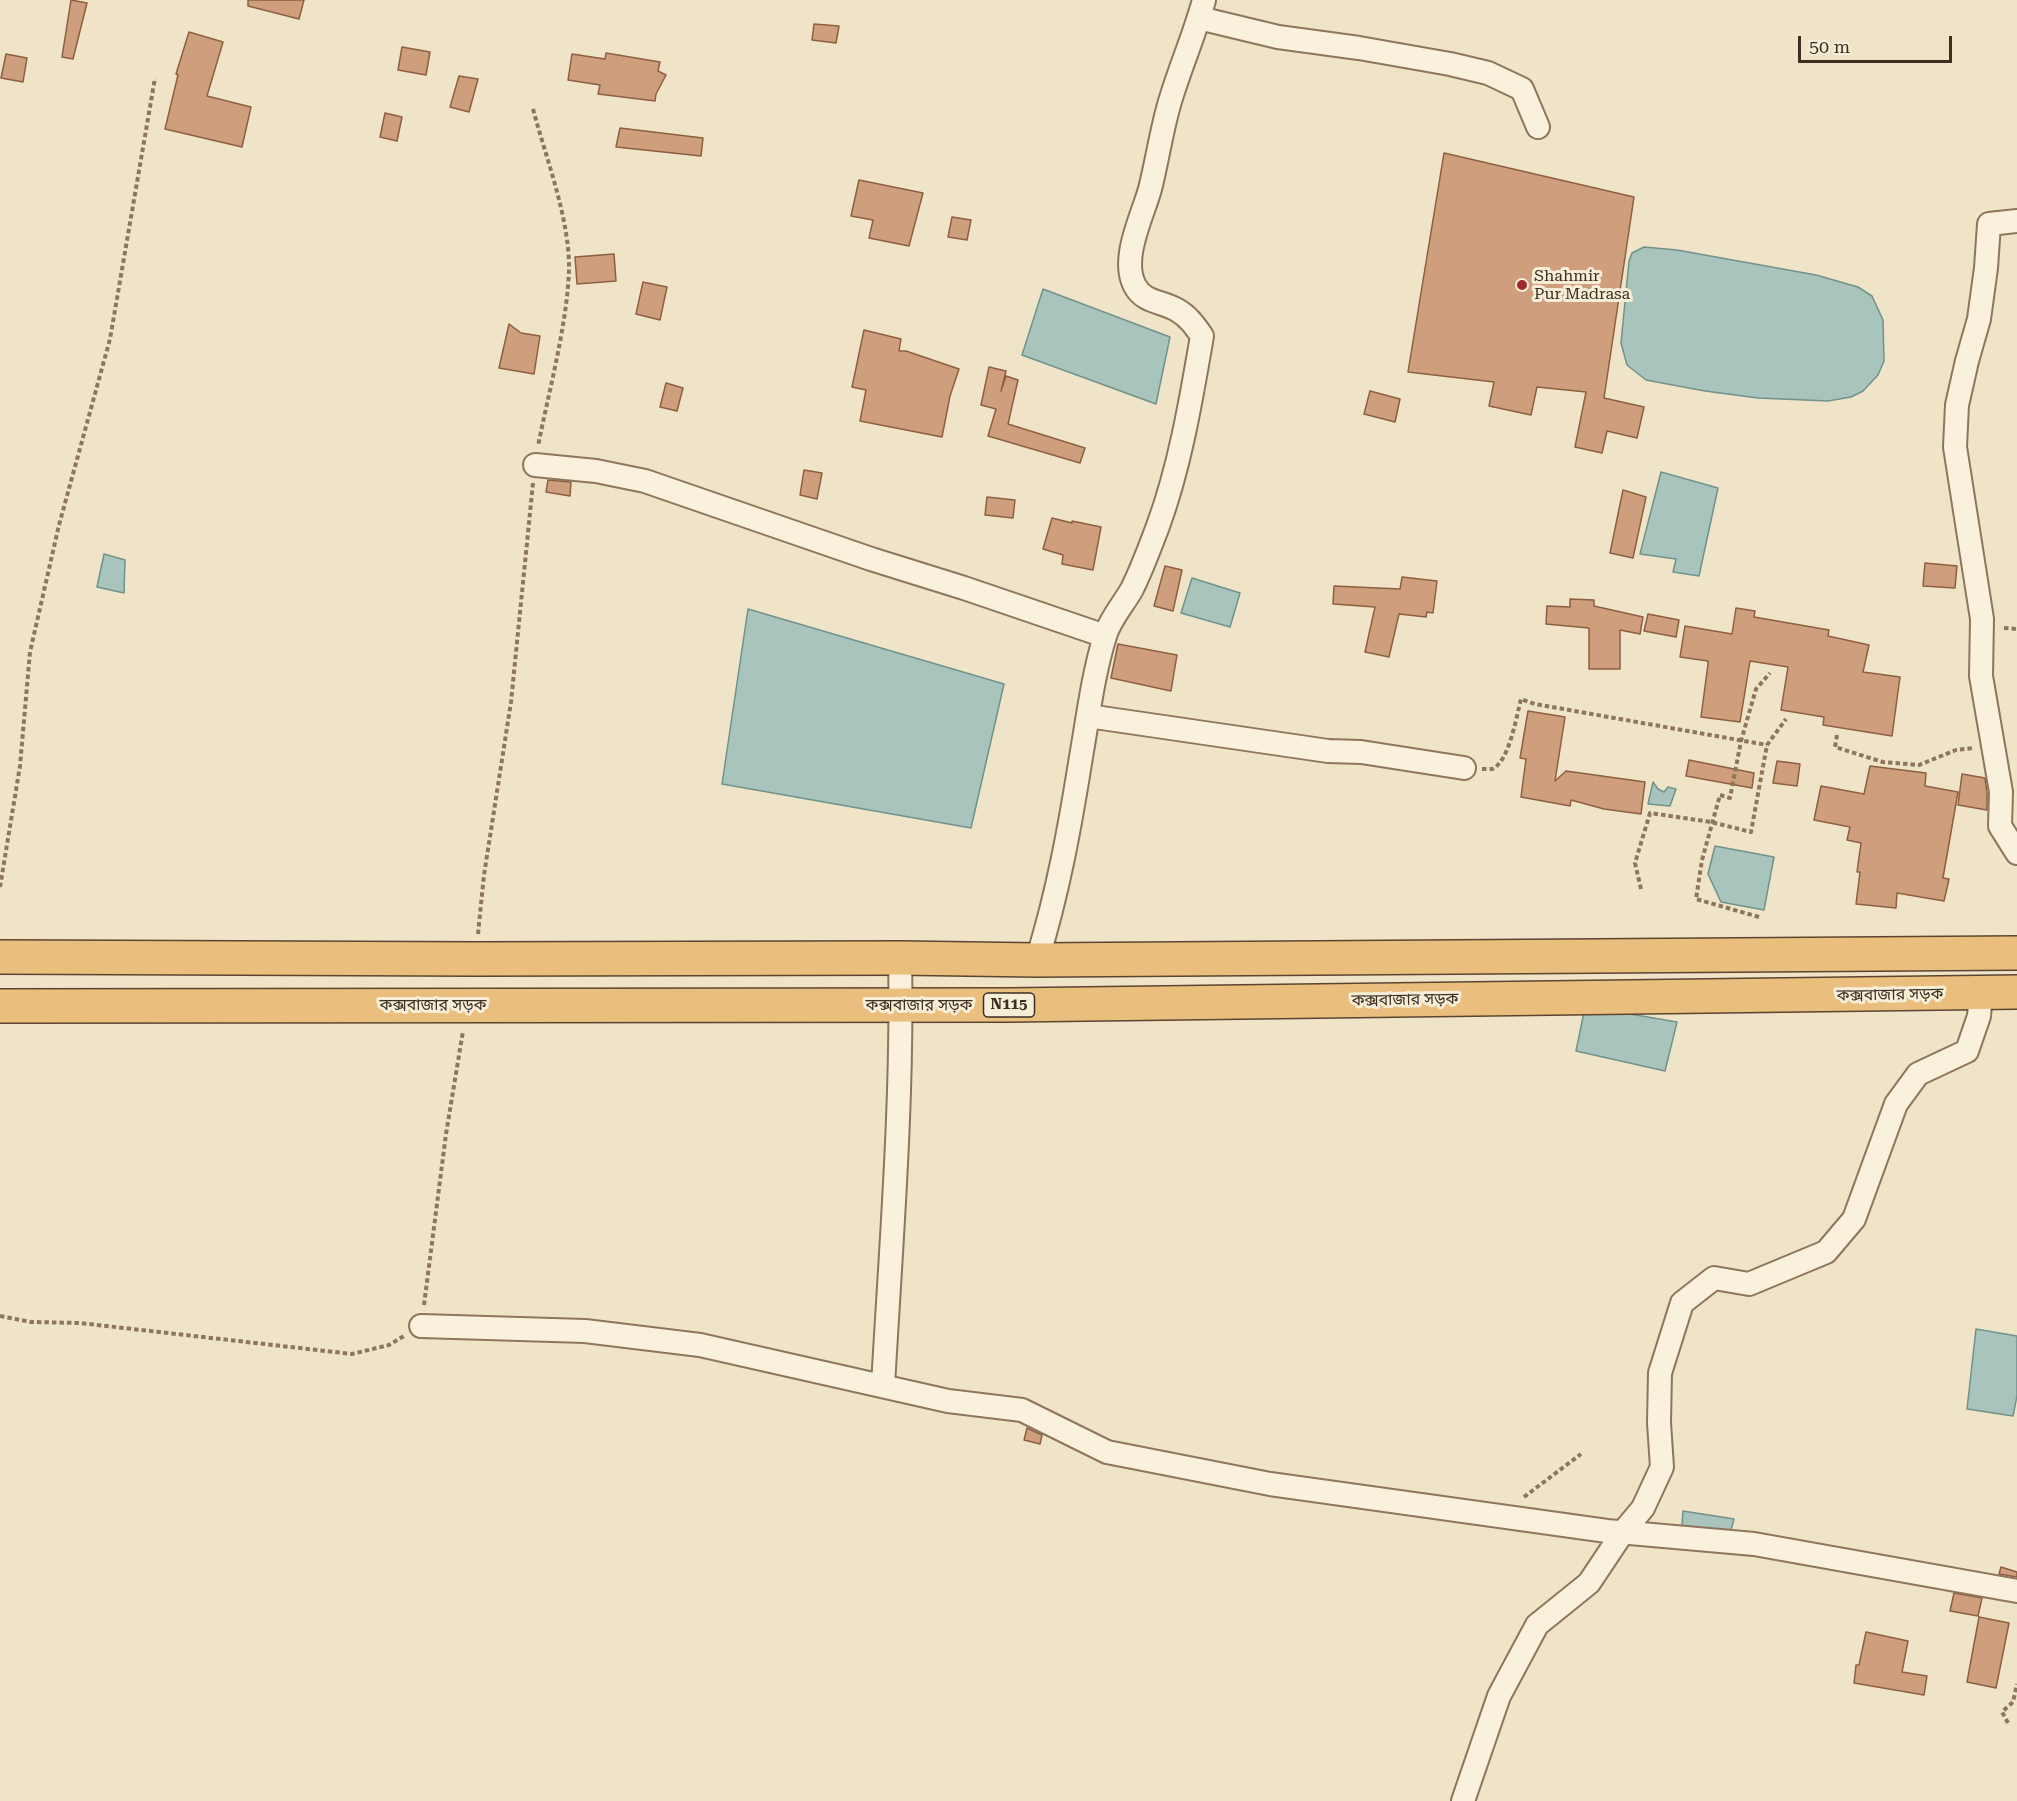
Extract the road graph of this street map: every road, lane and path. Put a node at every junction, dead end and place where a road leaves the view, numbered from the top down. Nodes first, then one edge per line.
1 (1201, 9) edge
2 (154, 78) dead end
3 (533, 109) dead end
4 (1538, 127) dead end
5 (2017, 222) edge
6 (535, 465) junction
7 (2004, 628) dead end
8 (2017, 628) edge
9 (1105, 636) junction
10 (1770, 673) dead end
11 (1088, 716) junction
12 (1786, 719) dead end
13 (1837, 735) dead end
14 (1741, 741) junction
15 (1767, 745) junction
16 (1994, 753) junction
17 (1464, 768) joint
18 (1711, 822) junction
19 (2017, 853) edge
20 (0, 887) edge
21 (1641, 889) dead end
22 (1759, 916) dead end
23 (2017, 953) edge
24 (0, 957) edge
25 (900, 958) junction
26 (476, 959) junction
27 (1037, 960) junction
28 (2017, 992) edge
29 (1981, 993) junction
30 (468, 1005) junction
31 (901, 1005) junction
32 (0, 1006) edge
33 (0, 1316) edge
34 (421, 1326) junction
35 (883, 1386) junction
36 (1581, 1454) dead end
37 (1501, 1515) junction
38 (1623, 1532) junction
39 (2017, 1591) edge
40 (2017, 1684) edge
41 (2008, 1723) dead end
42 (1463, 1801) edge

1 - 4 street
1 - 9 street
2 - 20 path
3 - 6 path
5 - 16 street
6 - 9 street
6 - 26 path
7 - 8 path
9 - 11 street
10 - 14 path
11 - 17 street
11 - 27 street
12 - 15 path
13 - 16 path
14 - 15 path
14 - 17 path
14 - 18 path
15 - 18 path
16 - 19 street
18 - 21 path
18 - 22 path
23 - 27 highway
24 - 26 highway
25 - 26 highway
25 - 27 highway
25 - 31 street
28 - 29 highway, কক্সবাজার সড়ক / N115
29 - 31 highway, কক্সবাজার সড়ক / N115
29 - 38 street
30 - 31 highway, কক্সবাজার সড়ক / N115
30 - 32 highway, কক্সবাজার সড়ক / N115
30 - 34 path
31 - 35 street
33 - 34 path
34 - 35 street
35 - 37 street
36 - 37 path
37 - 38 street
38 - 39 street
38 - 42 street
40 - 41 path

